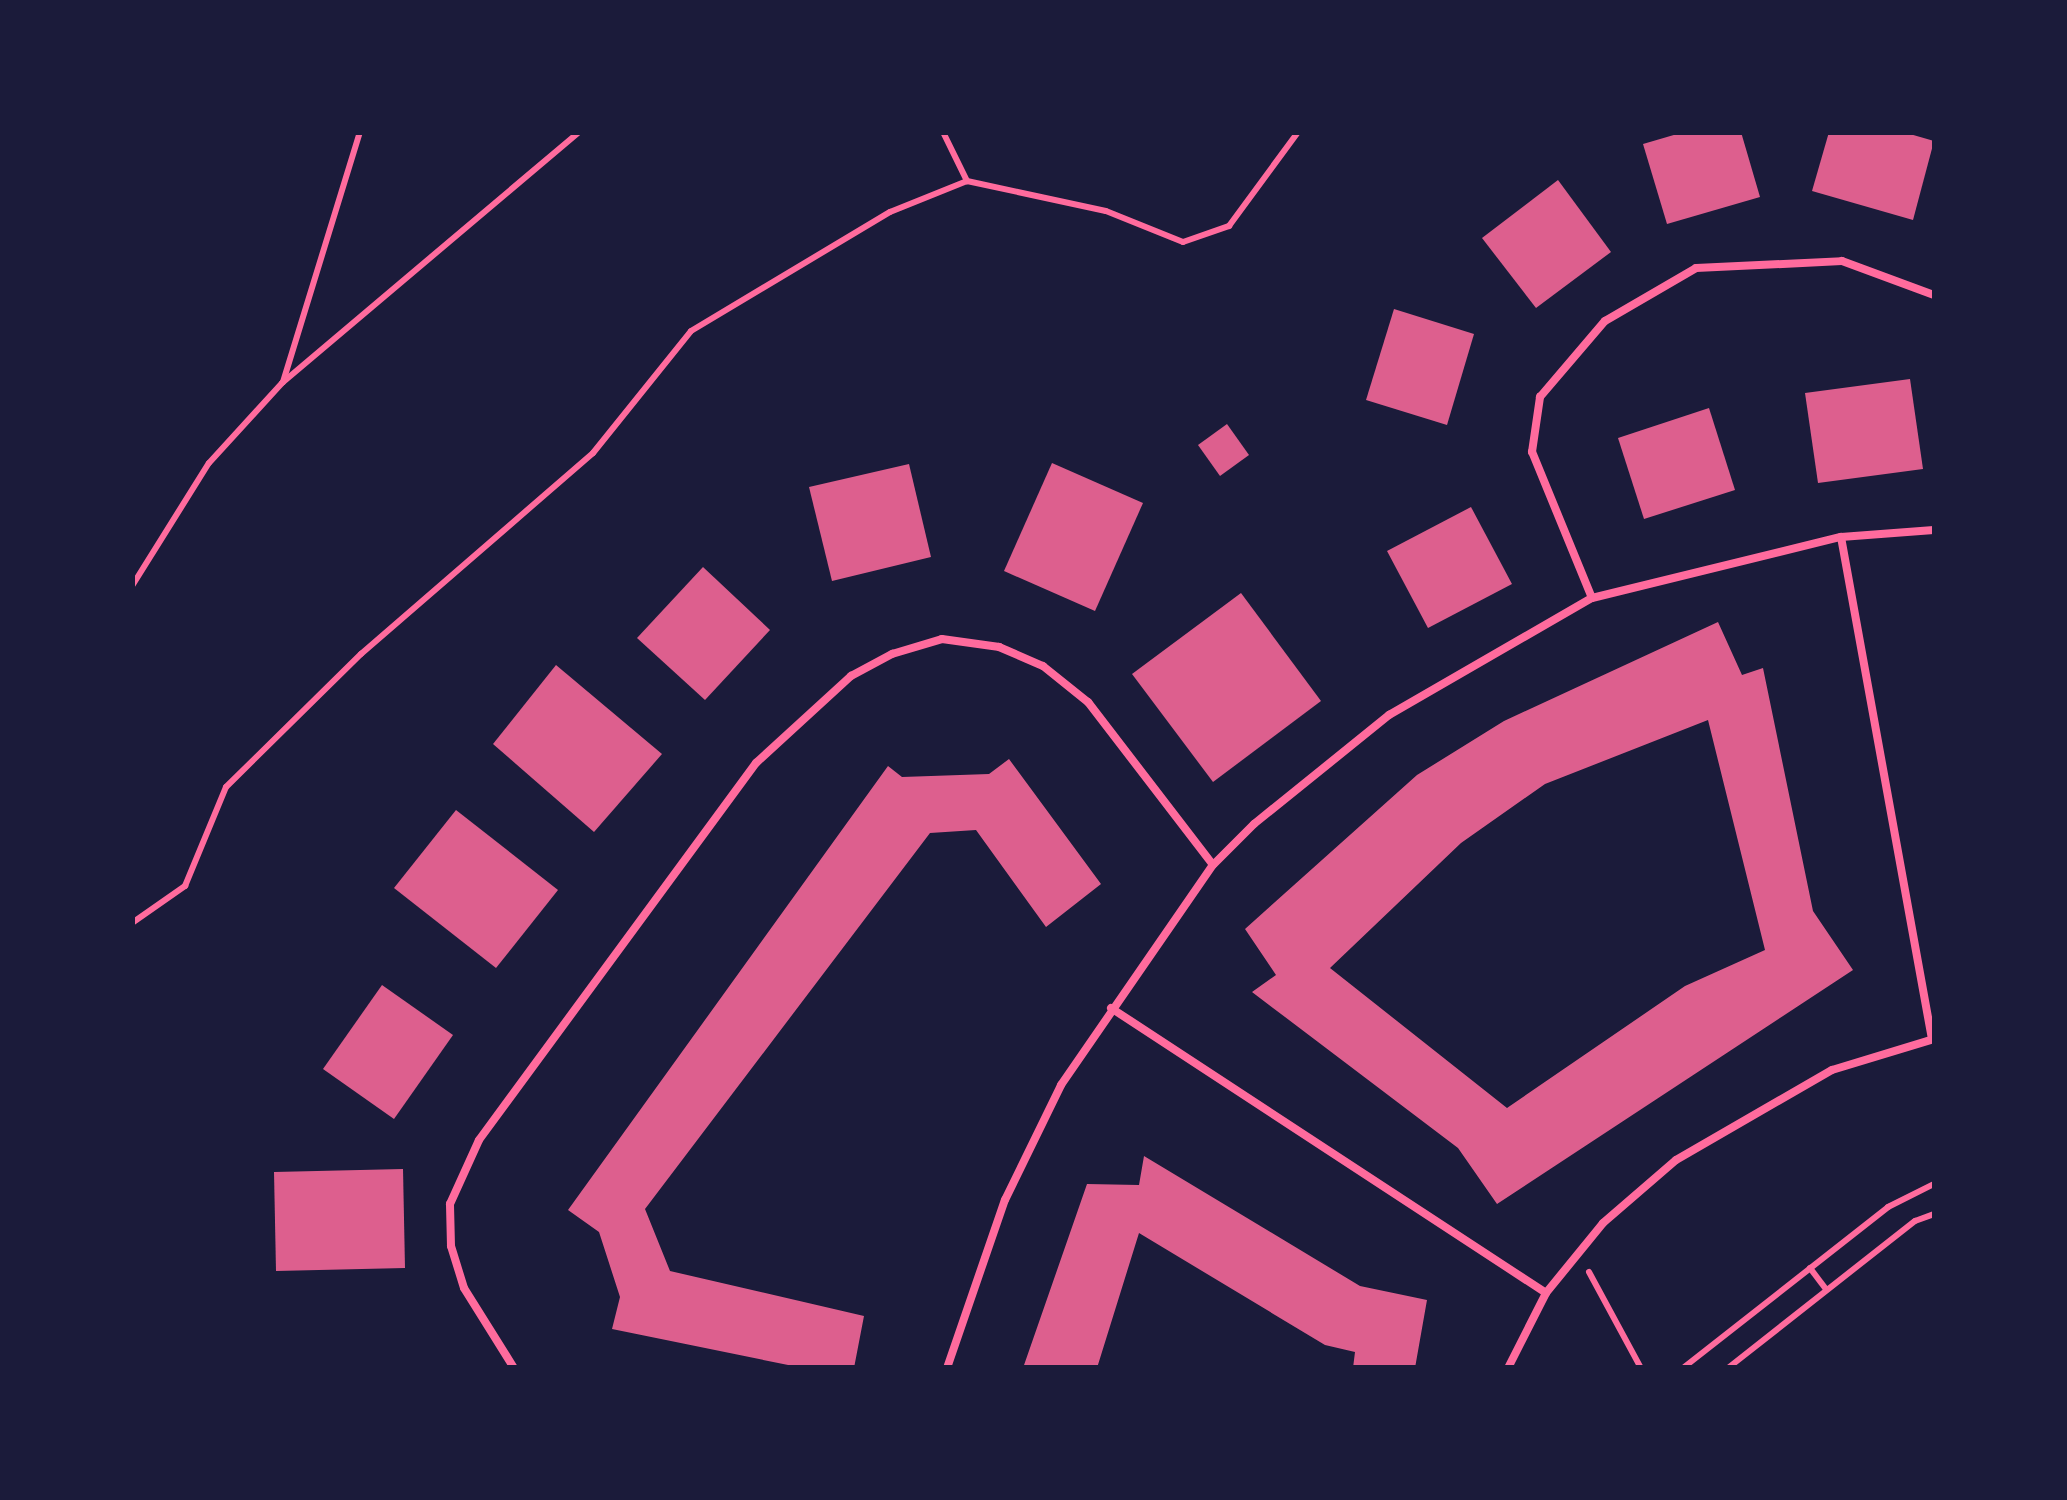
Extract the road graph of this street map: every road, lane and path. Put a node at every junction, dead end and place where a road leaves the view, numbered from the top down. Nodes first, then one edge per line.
1 (360, 132) edge
2 (579, 132) edge
3 (943, 132) edge
4 (1298, 132) edge
5 (967, 181) junction
6 (1934, 295) edge
7 (282, 383) junction
8 (1934, 530) edge
9 (1841, 537) junction
10 (132, 586) edge
11 (1592, 598) junction
12 (1213, 865) junction
13 (132, 923) edge
14 (1111, 1008) junction
15 (1934, 1039) edge
16 (1934, 1184) edge
17 (1934, 1214) edge
18 (1579, 1252) junction
19 (1810, 1268) junction
20 (1826, 1289) junction
21 (1546, 1293) junction
22 (514, 1368) edge
23 (948, 1368) edge
24 (1508, 1368) edge
25 (1641, 1368) edge
26 (1683, 1368) edge
27 (1728, 1368) edge

1 - 7 path
2 - 7 path
3 - 5 path
4 - 5 path
5 - 13 path
6 - 11 lane
7 - 10 path
8 - 9 lane
9 - 11 lane
9 - 15 lane
11 - 12 lane
12 - 14 lane
12 - 22 lane
14 - 21 lane
14 - 23 lane
15 - 18 lane
16 - 19 path
17 - 20 path
18 - 21 lane
18 - 25 path
19 - 20 path
19 - 26 path
20 - 27 path
21 - 24 lane

